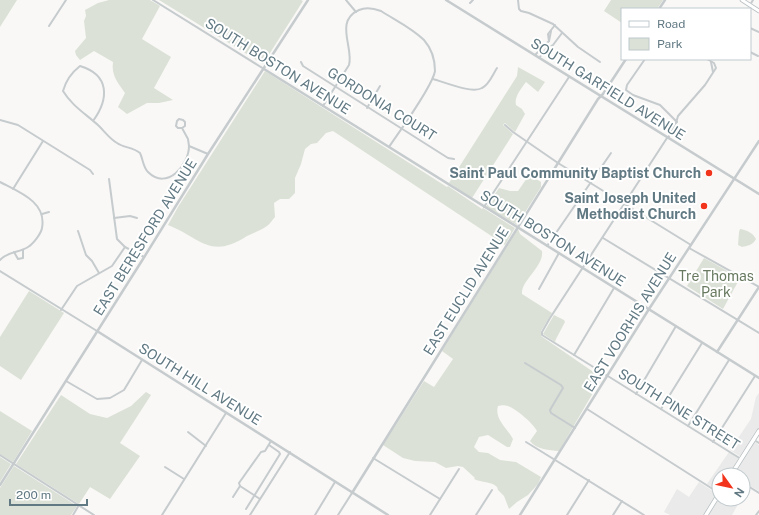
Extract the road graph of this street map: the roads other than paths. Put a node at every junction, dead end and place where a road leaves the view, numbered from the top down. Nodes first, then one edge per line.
1 (66, 0) edge
2 (153, 0) edge
3 (308, 0) edge
4 (346, 0) edge
5 (446, 0) edge
6 (472, 0) edge
7 (518, 0) edge
8 (742, 0) edge
9 (753, 0) edge
10 (470, 4) dead end
11 (750, 5) junction
12 (759, 11) edge
13 (356, 12) junction
14 (555, 25) junction
15 (49, 26) dead end
16 (562, 32) junction
17 (751, 52) edge
18 (535, 55) junction
19 (758, 56) dead end
20 (539, 58) junction
21 (625, 60) edge
22 (644, 60) edge
23 (709, 60) edge
24 (301, 62) dead end
25 (600, 62) dead end
26 (497, 68) dead end
27 (264, 69) junction
28 (569, 77) junction
29 (433, 79) junction
30 (380, 86) dead end
31 (335, 87) junction
32 (601, 96) junction
33 (323, 106) junction
34 (367, 108) junction
35 (0, 120) edge
36 (93, 121) junction
37 (677, 122) junction
38 (505, 125) dead end
39 (182, 128) junction
40 (401, 129) junction
41 (668, 138) junction
42 (43, 141) junction
43 (759, 141) edge
44 (526, 142) junction
45 (189, 146) junction
46 (389, 147) junction
47 (611, 153) dead end
48 (208, 154) junction
49 (454, 159) dead end
50 (558, 163) junction
51 (93, 174) dead end
52 (109, 179) dead end
53 (734, 179) junction
54 (0, 182) edge
55 (590, 183) junction
56 (13, 189) junction
57 (759, 194) edge
58 (624, 204) junction
59 (484, 207) junction
60 (49, 212) dead end
61 (42, 214) junction
62 (114, 218) junction
63 (137, 218) dead end
64 (517, 227) junction
65 (78, 231) dead end
66 (603, 238) junction
67 (547, 246) junction
68 (124, 247) junction
69 (690, 247) junction
70 (23, 250) junction
71 (14, 252) junction
72 (559, 253) junction
73 (144, 257) junction
74 (0, 260) edge
75 (583, 268) junction
76 (0, 271) edge
77 (99, 273) junction
78 (669, 278) junction
79 (759, 287) edge
80 (614, 288) junction
81 (539, 289) dead end
82 (648, 309) junction
83 (61, 310) junction
84 (737, 320) junction
85 (676, 326) junction
86 (98, 331) junction
87 (759, 332) edge
88 (702, 343) junction
89 (716, 352) junction
90 (574, 355) junction
91 (142, 360) junction
92 (729, 360) junction
93 (525, 363) dead end
94 (607, 376) junction
95 (755, 376) junction
96 (759, 378) edge
97 (66, 381) junction
98 (636, 394) junction
99 (587, 409) junction
100 (661, 409) junction
101 (226, 412) junction
102 (688, 426) junction
103 (574, 428) junction
104 (759, 431) edge
105 (188, 432) dead end
106 (754, 440) junction
107 (271, 441) junction
108 (526, 442) dead end
109 (714, 442) junction
110 (759, 443) edge
111 (269, 445) junction
112 (206, 446) junction
113 (290, 452) junction
114 (0, 456) edge
115 (373, 458) junction
116 (741, 459) junction
117 (555, 460) junction
118 (13, 464) junction
119 (165, 467) dead end
120 (736, 467) edge
121 (459, 469) dead end
122 (184, 479) junction
123 (589, 480) junction
124 (335, 482) junction
125 (0, 485) edge
126 (240, 486) junction
127 (711, 489) edge
128 (492, 490) dead end
129 (352, 493) junction
130 (255, 495) junction
131 (233, 497) dead end
132 (260, 499) junction
133 (440, 499) junction
134 (622, 501) junction
135 (79, 505) junction
136 (246, 509) dead end
137 (759, 510) edge
138 (73, 515) edge
139 (94, 515) edge
140 (163, 515) edge
141 (250, 515) edge
142 (315, 515) edge
143 (338, 515) edge
144 (388, 515) edge
145 (430, 515) edge
146 (476, 515) edge
147 (520, 515) edge
148 (567, 515) edge
149 (613, 515) edge
150 (644, 515) edge
151 (756, 515) edge

1 - 15 street
2 - 27 street, SOUTH BOSTON AVENUE
3 - 27 street, EAST BERESFORD AVENUE
4 - 13 street
5 - 18 street, SOUTH GARFIELD AVENUE
6 - 10 street
7 - 14 street
8 - 11 main road
9 - 11 street
11 - 12 main road
13 - 29 street
13 - 31 street
14 - 16 street
14 - 18 street
16 - 20 street
16 - 25 street
17 - 19 street
18 - 20 street, SOUTH GARFIELD AVENUE
20 - 28 street, SOUTH GARFIELD AVENUE
21 - 32 street, EAST EUCLID AVENUE
22 - 37 street
23 - 37 street
24 - 31 street, GORDONIA COURT
26 - 29 street
27 - 33 street, SOUTH BOSTON AVENUE
27 - 48 street, EAST BERESFORD AVENUE
28 - 32 street, SOUTH GARFIELD AVENUE
28 - 44 street
29 - 40 street
30 - 34 street
31 - 33 street
31 - 34 street, GORDONIA COURT
32 - 41 street, SOUTH GARFIELD AVENUE
32 - 50 street, EAST EUCLID AVENUE
33 - 46 street, SOUTH BOSTON AVENUE
34 - 40 street, GORDONIA COURT
35 - 42 street
36 - 36 street
36 - 45 street
37 - 41 street
38 - 44 street
39 - 39 street
39 - 45 street
40 - 46 street
40 - 49 street, GORDONIA COURT
41 - 53 street, SOUTH GARFIELD AVENUE
41 - 58 street
42 - 51 street
42 - 56 street
43 - 53 street, EAST VOORHIS AVENUE
44 - 50 street
44 - 59 street
45 - 48 street
46 - 59 street, SOUTH BOSTON AVENUE
47 - 55 street
48 - 73 street, EAST BERESFORD AVENUE
50 - 55 street
50 - 64 street, EAST EUCLID AVENUE
52 - 62 street
53 - 57 street, SOUTH GARFIELD AVENUE
53 - 69 street, EAST VOORHIS AVENUE
54 - 56 street
55 - 58 street
55 - 67 street
56 - 61 street
58 - 66 street
58 - 69 street
59 - 64 street, SOUTH BOSTON AVENUE
60 - 61 street
61 - 70 street
62 - 63 street
62 - 68 street
64 - 67 street, SOUTH BOSTON AVENUE
64 - 115 street, EAST EUCLID AVENUE
65 - 77 street
66 - 75 street
66 - 78 street
67 - 72 street, SOUTH BOSTON AVENUE
68 - 73 street
68 - 77 street
69 - 78 street, EAST VOORHIS AVENUE
69 - 79 street
70 - 71 street
70 - 71 street
71 - 74 street
72 - 75 street, SOUTH BOSTON AVENUE
72 - 81 street
73 - 86 street, EAST BERESFORD AVENUE
75 - 80 street, SOUTH BOSTON AVENUE
75 - 90 street, SOUTH PINE STREET
76 - 83 street, SOUTH HILL AVENUE
77 - 83 street
78 - 82 street, EAST VOORHIS AVENUE
78 - 84 street
79 - 84 street
80 - 82 street, SOUTH BOSTON AVENUE
80 - 90 street
82 - 85 street, SOUTH BOSTON AVENUE
82 - 94 street, EAST VOORHIS AVENUE
83 - 86 street, SOUTH HILL AVENUE
84 - 87 street
84 - 89 street
85 - 88 street, SOUTH BOSTON AVENUE
85 - 98 street
86 - 91 street, SOUTH HILL AVENUE
86 - 97 street, EAST BERESFORD AVENUE
88 - 89 street, SOUTH BOSTON AVENUE
88 - 100 street
89 - 92 street, SOUTH BOSTON AVENUE
90 - 94 street, SOUTH PINE STREET
91 - 97 street
91 - 101 street, SOUTH HILL AVENUE
92 - 95 street, SOUTH BOSTON AVENUE
92 - 102 street
93 - 103 street
94 - 98 street, SOUTH PINE STREET
94 - 99 street, EAST VOORHIS AVENUE
95 - 96 street, SOUTH BOSTON AVENUE
95 - 109 street
97 - 118 street, EAST BERESFORD AVENUE
98 - 100 street, SOUTH PINE STREET
99 - 103 street, EAST VOORHIS AVENUE
99 - 127 street
100 - 102 street, SOUTH PINE STREET
101 - 107 street, SOUTH HILL AVENUE
101 - 112 street
102 - 109 street, SOUTH PINE STREET
103 - 117 street, EAST VOORHIS AVENUE
104 - 106 main road
105 - 112 street
106 - 110 street
106 - 116 main road
107 - 111 street
107 - 113 street, SOUTH HILL AVENUE
108 - 117 street
109 - 116 street, SOUTH PINE STREET
111 - 126 street
111 - 130 street
112 - 122 street
113 - 124 street, SOUTH HILL AVENUE
113 - 132 street
114 - 118 street
115 - 129 street, EAST EUCLID AVENUE
115 - 133 street
116 - 120 main road
117 - 123 street
117 - 147 street, EAST VOORHIS AVENUE
118 - 125 street, EAST BERESFORD AVENUE
118 - 135 street
119 - 122 street
121 - 133 street
122 - 140 street
123 - 134 street
123 - 148 street
124 - 129 street, SOUTH HILL AVENUE
124 - 142 street
126 - 130 street
126 - 131 street
128 - 146 street
129 - 143 street, EAST EUCLID AVENUE
129 - 144 street, SOUTH HILL AVENUE
130 - 132 street
130 - 136 street
132 - 141 street
133 - 145 street
134 - 149 street
134 - 150 street
135 - 138 street
135 - 139 street
137 - 151 street

